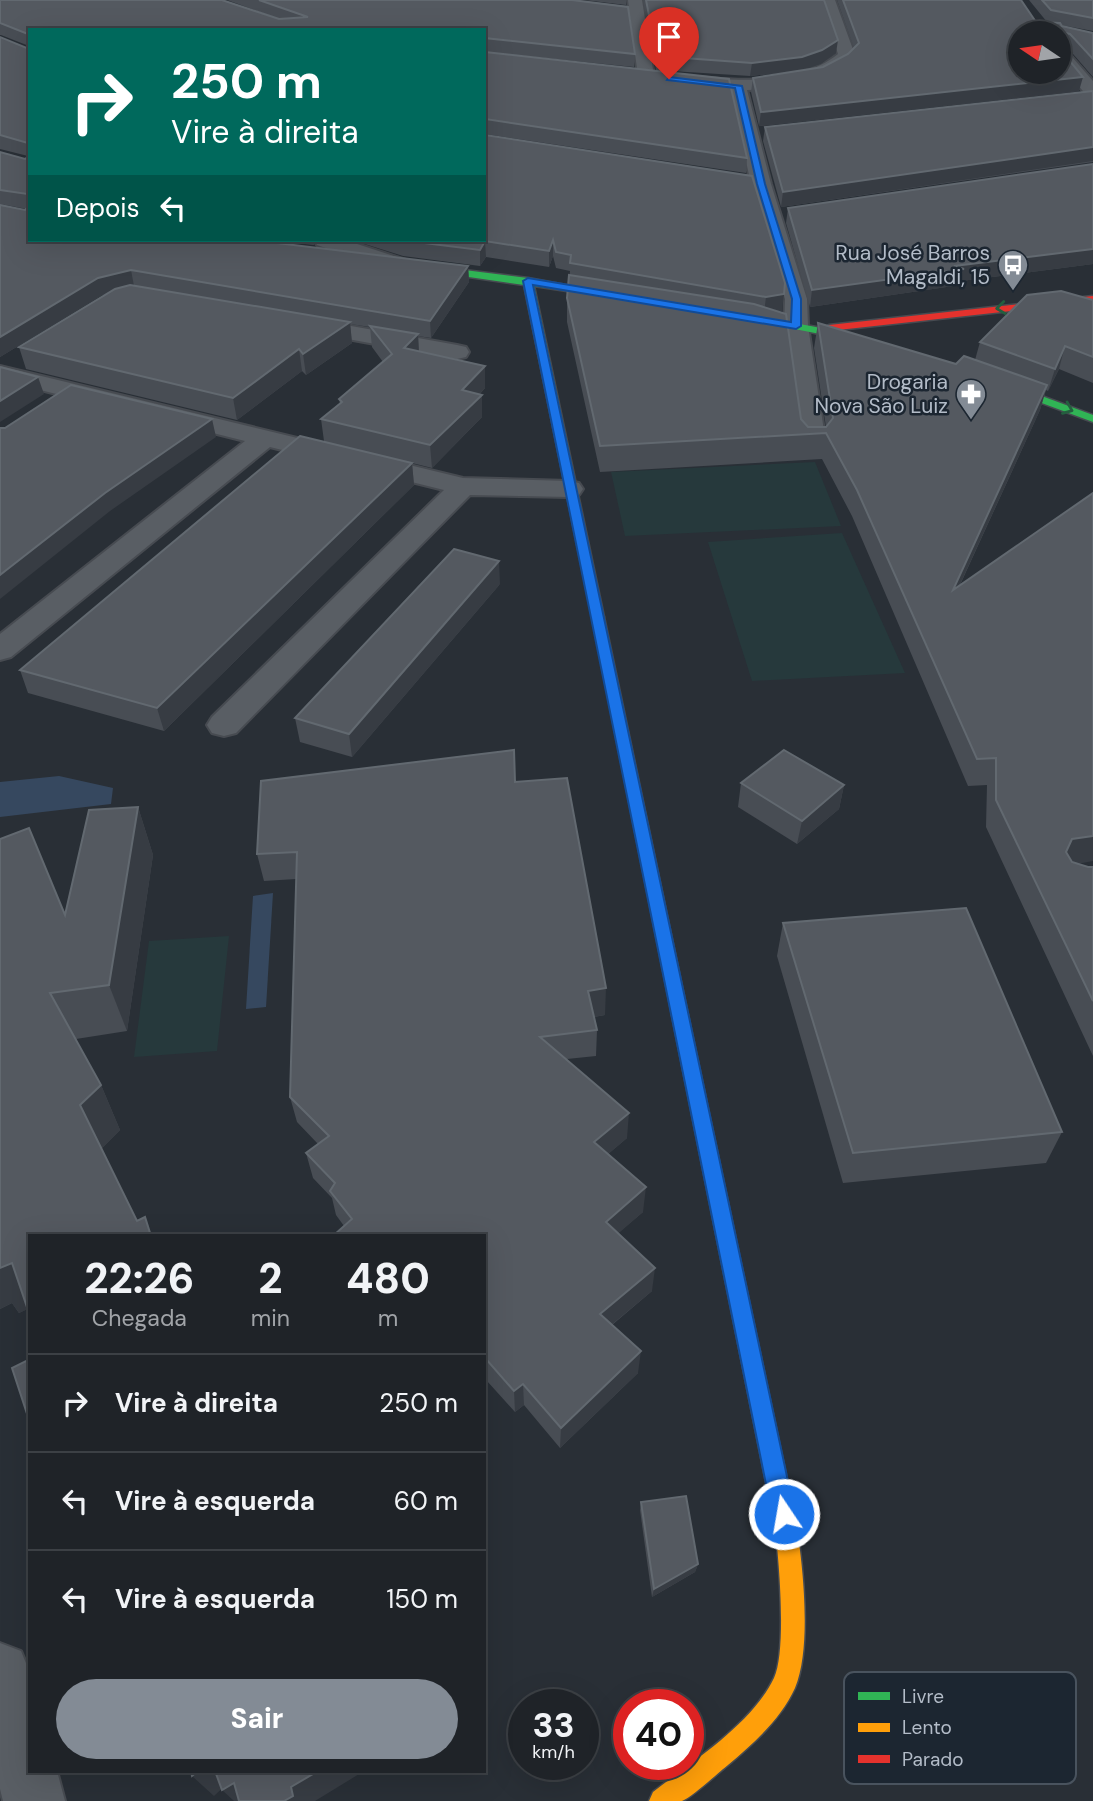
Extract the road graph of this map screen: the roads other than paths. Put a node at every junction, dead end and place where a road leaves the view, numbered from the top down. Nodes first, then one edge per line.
1 (522, 0) edge
2 (828, 0) edge
3 (636, 7) edge
4 (1071, 70) edge
5 (738, 86) junction
6 (1088, 96) edge
7 (733, 179) edge
8 (761, 184) junction
9 (322, 247) edge
10 (398, 265) joint
11 (528, 281) junction
12 (635, 299) edge
13 (1093, 299) edge
14 (716, 312) edge
15 (283, 321) edge
16 (897, 321) junction
17 (806, 328) junction
18 (457, 352) dead end
19 (22, 357) edge
20 (0, 372) edge
21 (973, 375) edge
22 (70, 391) junction
23 (47, 406) edge
24 (1093, 419) edge
25 (264, 439) junction
26 (813, 444) edge
27 (463, 486) junction
28 (569, 489) junction
29 (0, 650) edge
30 (225, 726) dead end
31 (0, 1672) edge
32 (34, 1801) edge
33 (662, 1801) edge

1 - 3 street
2 - 5 street
3 - 5 street
4 - 6 street
5 - 8 street
7 - 8 street
8 - 17 street
9 - 10 street
10 - 11 street
11 - 12 street
11 - 28 street
13 -> 16 street
14 - 17 street
15 - 18 street
16 - 17 street
16 - 17 street
17 - 26 street
19 - 20 street
20 - 22 street
21 -> 24 street
22 - 23 street
22 - 25 street
25 - 27 street
25 - 29 street
27 - 28 street
27 - 30 street
28 - 33 street
31 - 32 street

